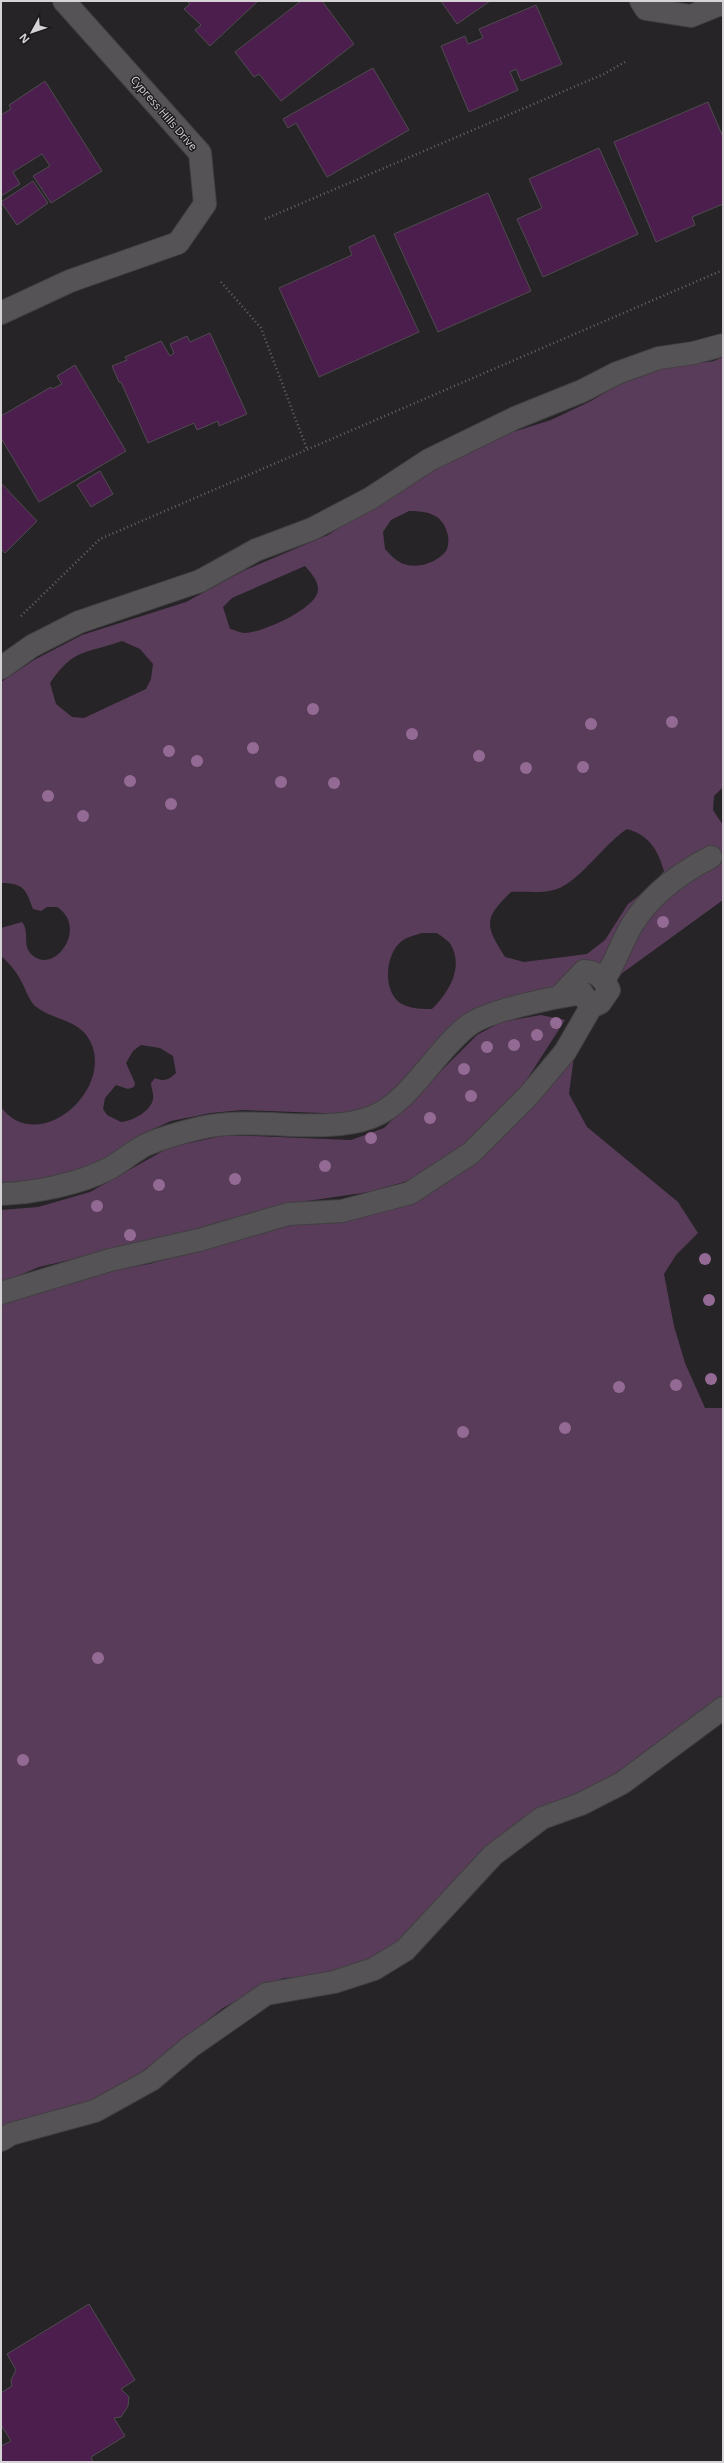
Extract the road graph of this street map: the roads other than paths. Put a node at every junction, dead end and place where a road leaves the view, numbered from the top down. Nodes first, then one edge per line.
1 (64, 1) edge
2 (723, 3) edge
3 (643, 5) edge
4 (1, 313) edge
5 (723, 345) edge
6 (1, 668) edge
7 (711, 857) dead end
8 (604, 980) junction
9 (559, 997) junction
10 (591, 1007) junction
11 (1, 1194) edge
12 (1, 1294) edge
13 (723, 1708) edge
14 (1, 2140) edge

1 - 4 street, Cypress Hills Drive
2 - 3 street
5 - 6 street
7 - 8 street
8 - 9 street
8 - 10 street
9 - 10 street
9 - 11 street
10 - 12 street
13 - 14 street

